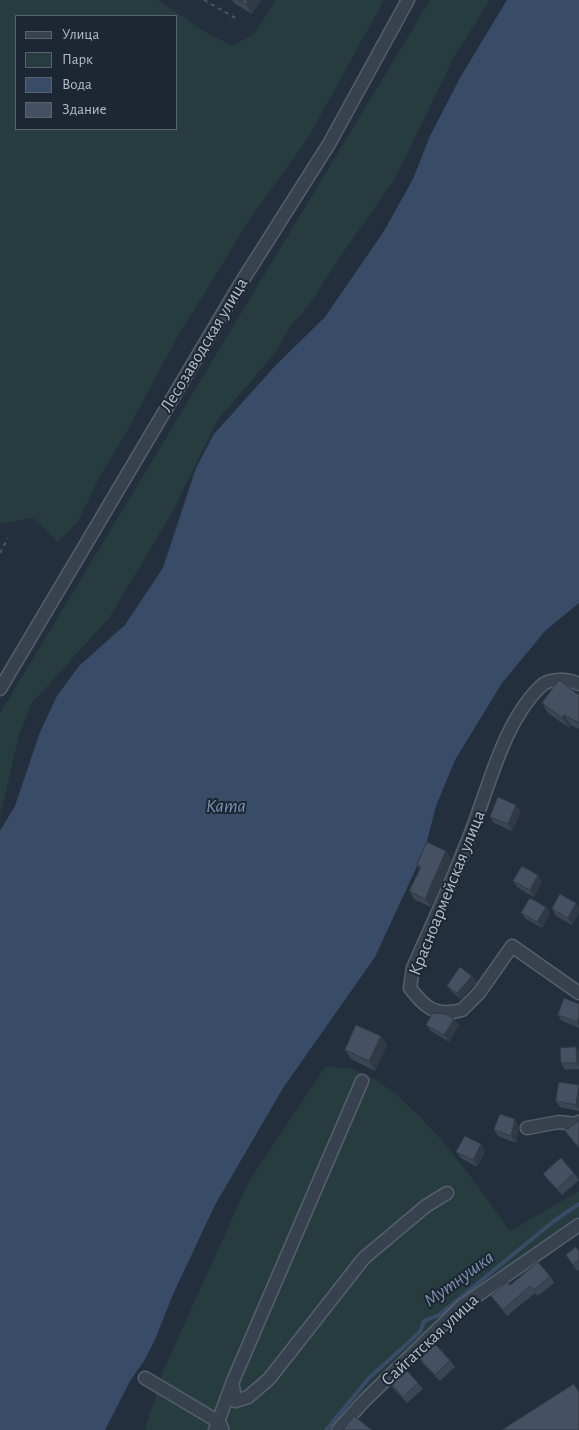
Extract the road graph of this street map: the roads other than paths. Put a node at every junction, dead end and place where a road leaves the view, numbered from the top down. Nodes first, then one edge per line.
1 (408, 0) edge
2 (579, 684) edge
3 (0, 689) edge
4 (579, 993) edge
5 (362, 1081) dead end
6 (579, 1122) edge
7 (526, 1128) dead end
8 (447, 1193) dead end
9 (577, 1229) edge
10 (145, 1378) dead end
11 (233, 1381) junction
12 (219, 1427) edge
13 (338, 1430) edge

1 - 3 street, Лесозаводская улица
2 - 4 street, Красноармейская улица
5 - 11 street
6 - 7 street
8 - 11 street
9 - 13 street, Сайгатская улица
10 - 12 street
11 - 12 street

